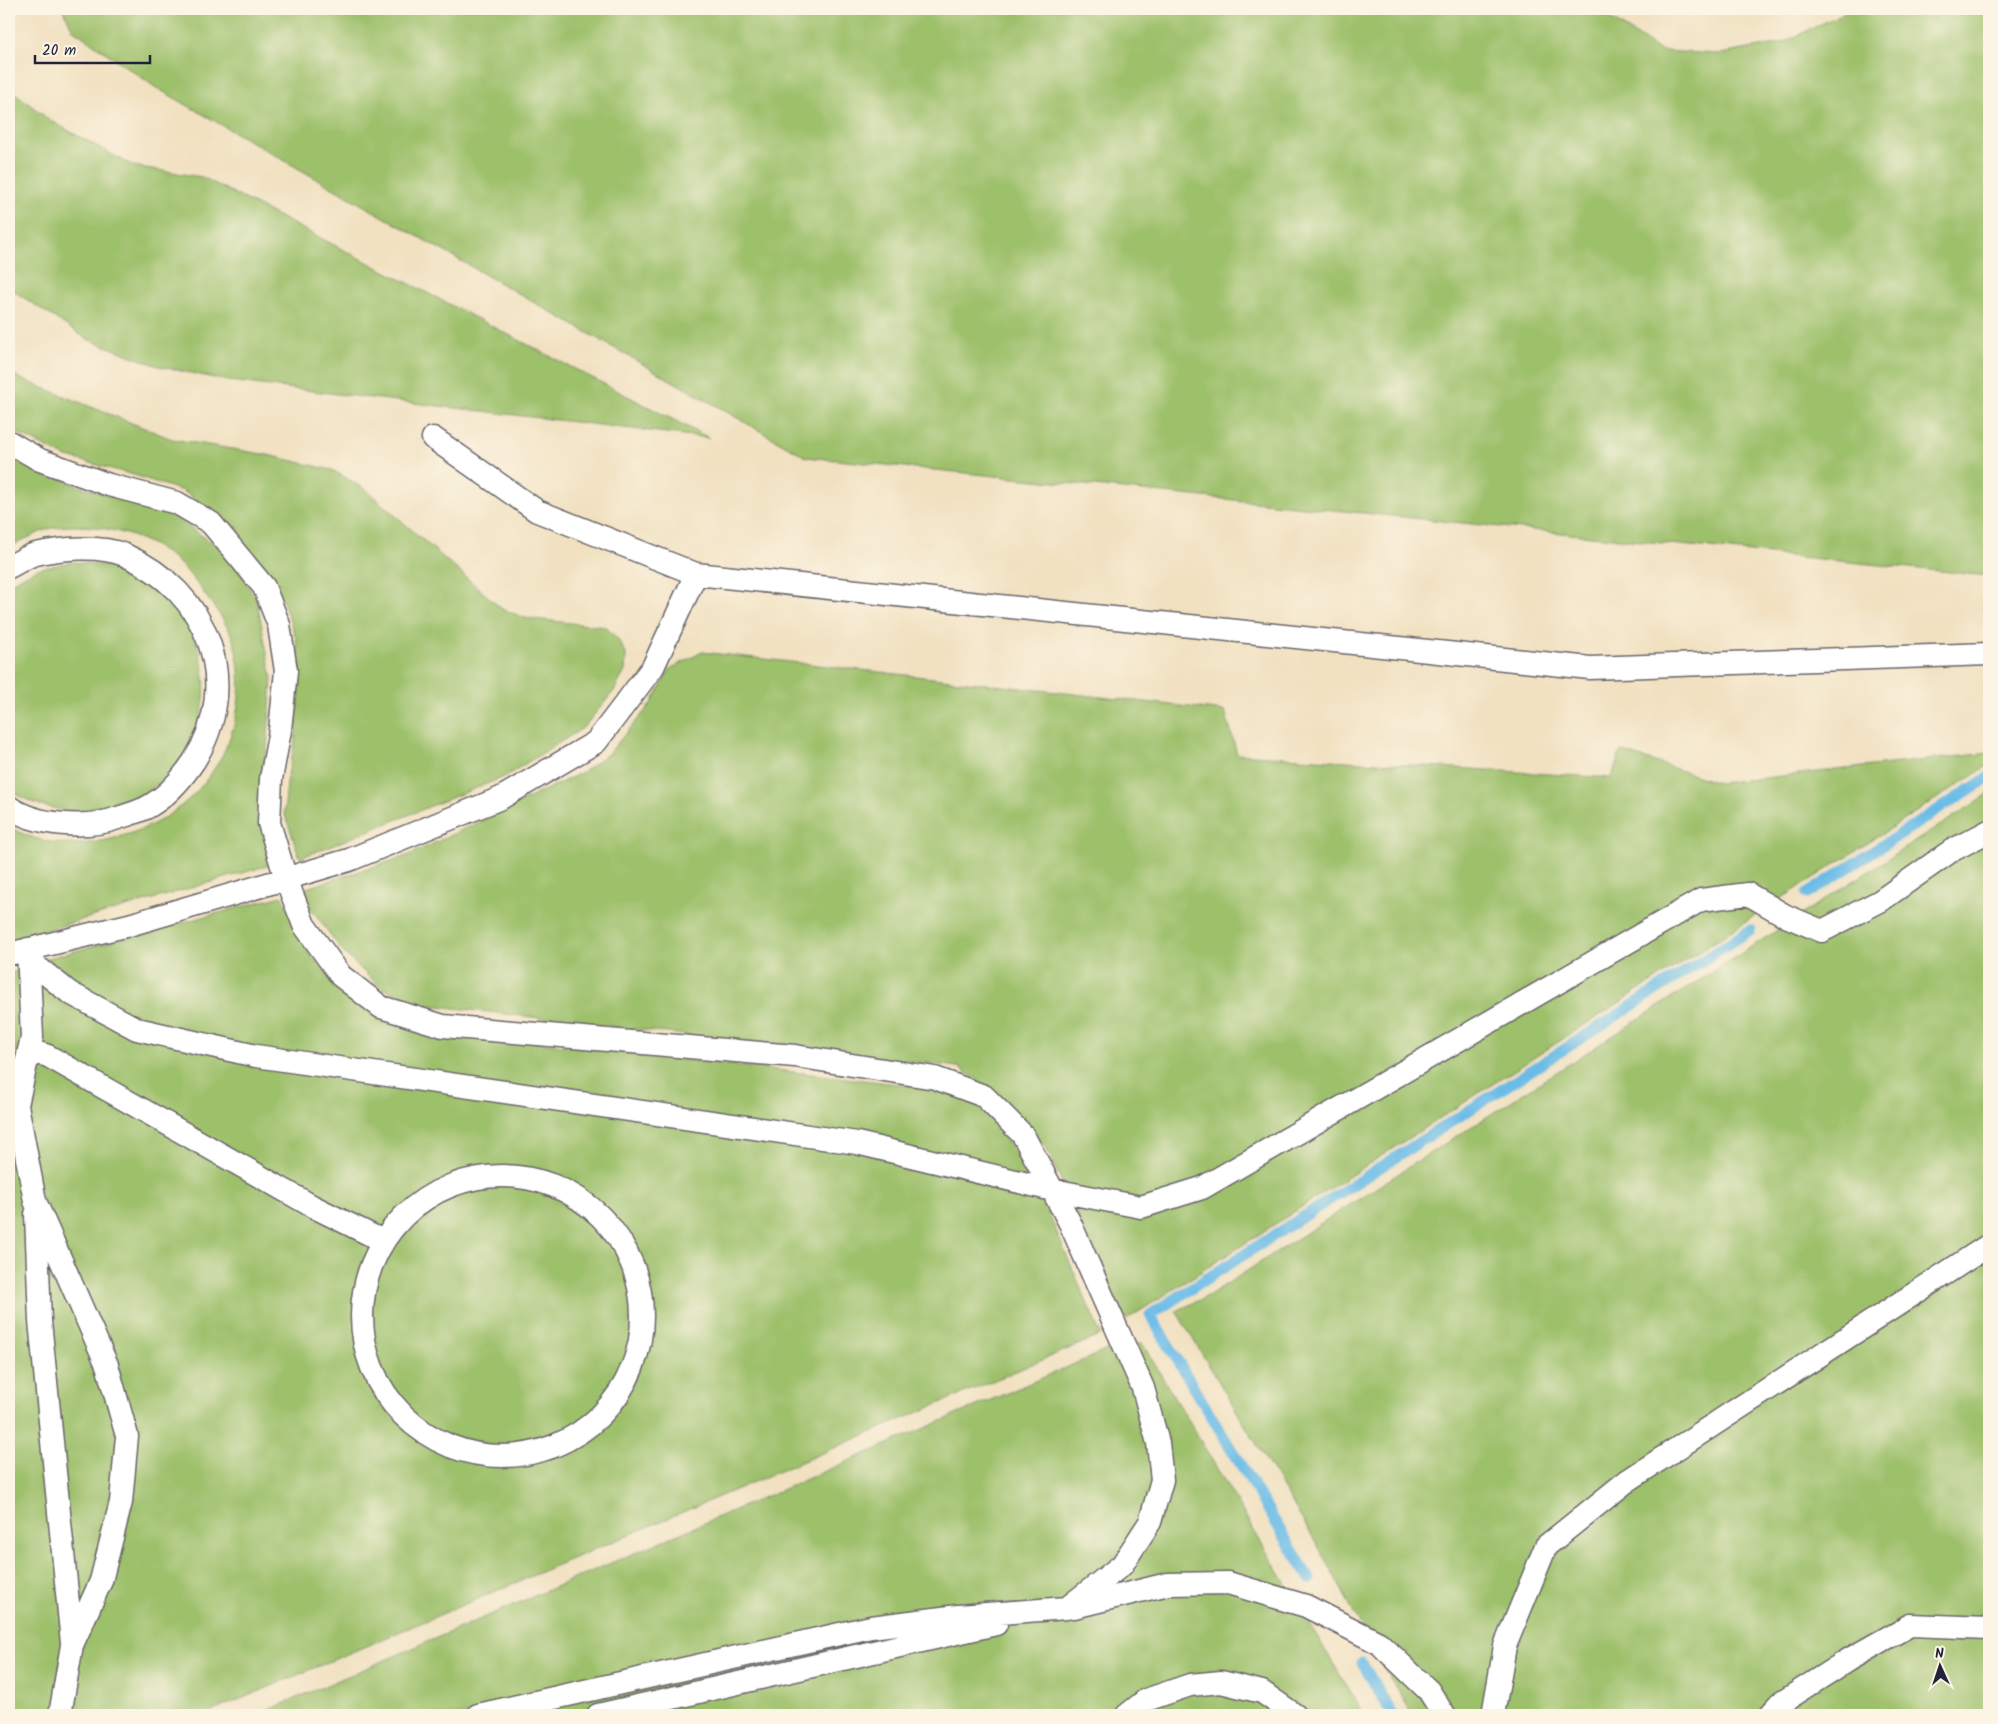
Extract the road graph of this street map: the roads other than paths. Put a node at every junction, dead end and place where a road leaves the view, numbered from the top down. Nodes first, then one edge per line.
1 (433, 438) dead end
2 (9, 442) edge
3 (9, 567) edge
4 (696, 574) junction
5 (1989, 654) edge
6 (9, 807) edge
7 (1989, 831) edge
8 (286, 879) junction
9 (18, 952) edge
10 (29, 1050) junction
11 (1053, 1190) junction
12 (35, 1200) junction
13 (383, 1241) junction
14 (1989, 1245) edge
15 (1067, 1608) junction
16 (1989, 1628) edge
17 (72, 1645) junction
18 (60, 1715) edge
19 (478, 1715) edge
20 (598, 1715) edge
21 (1127, 1715) edge
22 (1295, 1715) edge
23 (1444, 1715) edge
24 (1493, 1715) edge
25 (1770, 1715) edge

1 - 4 lane
2 - 8 lane
3 - 6 lane
4 - 5 lane
4 - 8 lane
7 - 11 lane
8 - 9 lane
8 - 11 lane
9 - 10 lane
9 - 11 lane
10 - 12 lane
10 - 13 lane
11 - 15 lane
12 - 17 lane
12 - 17 lane
13 - 13 lane
14 - 24 lane
15 - 19 lane
15 - 20 lane
15 - 23 lane
16 - 25 lane
17 - 18 lane
21 - 22 lane

